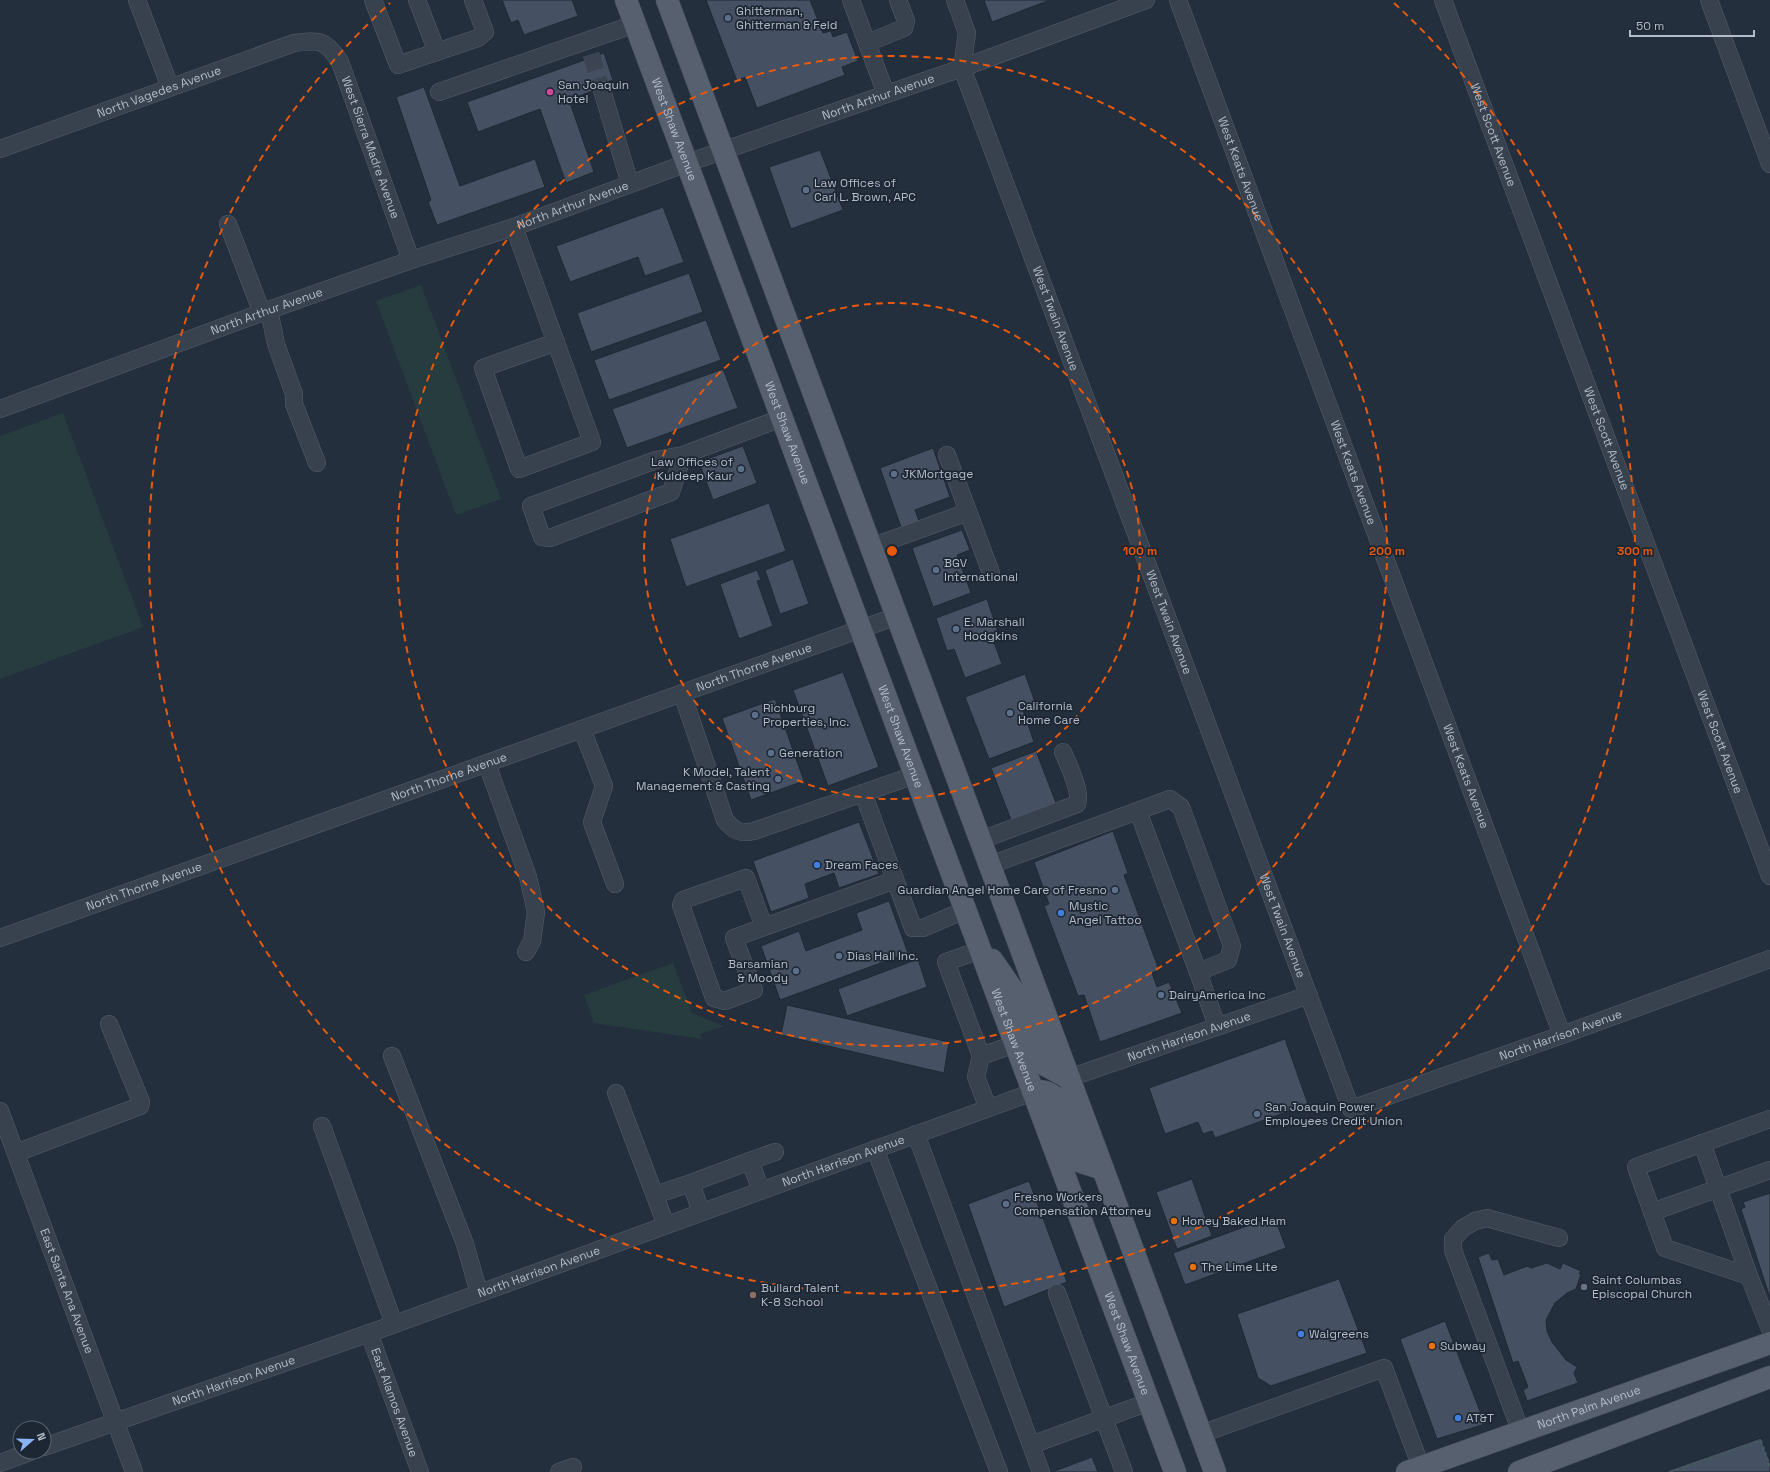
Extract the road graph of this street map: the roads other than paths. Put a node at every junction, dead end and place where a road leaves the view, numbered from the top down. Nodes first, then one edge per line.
1 (137, 0) edge
2 (372, 0) edge
3 (417, 0) edge
4 (473, 0) edge
5 (626, 0) edge
6 (667, 0) edge
7 (850, 0) edge
8 (898, 0) edge
9 (955, 0) edge
10 (1146, 0) edge
11 (1178, 0) edge
12 (1443, 0) edge
13 (1709, 0) edge
14 (635, 24) junction
15 (320, 41) joint
16 (867, 43) junction
17 (437, 52) junction
18 (962, 68) junction
19 (170, 87) junction
20 (602, 90) tunnel mouth
21 (439, 92) dead end
22 (886, 94) junction
23 (0, 149) edge
24 (723, 151) junction
25 (687, 163) junction
26 (1770, 164) edge
27 (630, 184) junction
28 (228, 224) dead end
29 (514, 226) junction
30 (411, 260) junction
31 (265, 311) junction
32 (556, 342) junction
33 (0, 409) edge
34 (782, 418) junction
35 (683, 455) junction
36 (947, 455) dead end
37 (317, 463) dead end
38 (968, 512) junction
39 (871, 547) junction
40 (990, 574) dead end
41 (897, 616) junction
42 (861, 630) junction
43 (682, 693) junction
44 (582, 729) junction
45 (1063, 752) dead end
46 (487, 764) junction
47 (915, 776) junction
48 (863, 793) junction
49 (1138, 811) junction
50 (981, 840) junction
51 (990, 865) junction
52 (1770, 876) edge
53 (895, 880) junction
54 (615, 884) dead end
55 (965, 910) junction
56 (764, 927) junction
57 (0, 938) edge
58 (978, 944) junction
59 (526, 952) dead end
60 (1770, 959) edge
61 (1198, 972) junction
62 (1308, 995) junction
63 (109, 1024) dead end
64 (1217, 1026) junction
65 (1562, 1035) junction
66 (1015, 1044) junction
67 (392, 1056) dead end
68 (981, 1056) junction
69 (1069, 1078) junction
70 (1033, 1092) junction
71 (616, 1093) dead end
72 (988, 1108) junction
73 (1351, 1109) joint
74 (0, 1111) edge
75 (1770, 1119) edge
76 (322, 1126) dead end
77 (916, 1134) junction
78 (1702, 1143) junction
79 (875, 1149) junction
80 (774, 1152) dead end
81 (16, 1153) junction
82 (750, 1161) junction
83 (1103, 1169) junction
84 (1770, 1170) edge
85 (691, 1183) junction
86 (1718, 1188) junction
87 (761, 1190) junction
88 (664, 1192) dead end
89 (701, 1212) junction
90 (1652, 1212) junction
91 (666, 1225) junction
92 (1559, 1238) dead end
93 (1749, 1276) junction
94 (1057, 1292) dead end
95 (479, 1293) junction
96 (394, 1324) junction
97 (1770, 1329) edge
98 (369, 1333) junction
99 (1770, 1343) edge
100 (1770, 1377) edge
101 (1149, 1402) junction
102 (1104, 1418) junction
103 (116, 1422) junction
104 (1521, 1432) junction
105 (1201, 1434) junction
106 (52, 1444) edge
107 (1031, 1444) junction
108 (12, 1459) edge
109 (0, 1463) edge
110 (1414, 1470) edge
111 (134, 1472) edge
112 (420, 1472) edge
113 (999, 1472) edge
114 (1041, 1472) edge
115 (1124, 1472) edge
116 (1176, 1472) edge
117 (1215, 1472) edge
118 (1519, 1472) edge

1 - 19 street
2 - 17 street
3 - 17 street
4 - 17 street
5 - 14 main road, West Shaw Avenue
6 - 24 main road
7 - 16 street
8 - 16 street
9 - 18 street
10 - 18 street, North Arthur Avenue
11 - 65 street, West Keats Avenue
12 - 52 street, West Scott Avenue
13 - 26 street
14 - 21 street
14 - 25 main road, West Shaw Avenue
15 - 19 street, North Vagedes Avenue
15 - 30 street, West Sierra Madre Avenue
16 - 22 street
18 - 22 street, North Arthur Avenue
18 - 62 street, West Twain Avenue
19 - 23 street, North Vagedes Avenue
20 - 27 street
22 - 24 street, North Arthur Avenue
24 - 25 street, North Arthur Avenue
24 - 39 main road
25 - 27 street, North Arthur Avenue
25 - 34 main road, West Shaw Avenue
27 - 29 street, North Arthur Avenue
28 - 31 street
29 - 30 street, North Arthur Avenue
29 - 32 street
30 - 31 street, North Arthur Avenue
31 - 33 street, North Arthur Avenue
31 - 37 street
32 - 32 street
34 - 35 street
34 - 42 main road, West Shaw Avenue
35 - 35 street
36 - 38 street
38 - 39 street
38 - 40 street
39 - 41 main road
41 - 42 street, North Thorne Avenue
41 - 50 main road
42 - 43 street, North Thorne Avenue
42 - 47 main road, West Shaw Avenue
43 - 44 street, North Thorne Avenue
43 - 48 street
44 - 46 street, North Thorne Avenue
44 - 54 street
45 - 50 street
46 - 57 street, North Thorne Avenue
46 - 59 street
47 - 48 street
47 - 55 main road, West Shaw Avenue
48 - 53 street
49 - 51 street
49 - 61 street
49 - 61 street
50 - 51 main road
51 - 69 main road
53 - 55 street
53 - 56 street
55 - 58 main road, West Shaw Avenue
56 - 56 street
58 - 66 main road, West Shaw Avenue
58 - 68 street
58 - 69 main road
60 - 65 street, North Harrison Avenue
61 - 64 street
62 - 64 street, North Harrison Avenue
62 - 73 street, West Twain Avenue
63 - 81 street
64 - 69 street, North Harrison Avenue
65 - 73 street, North Harrison Avenue
66 - 68 street
66 - 70 main road, West Shaw Avenue
67 - 95 street
68 - 72 street
69 - 83 main road
70 - 72 street, North Harrison Avenue
70 - 83 main road
70 - 101 main road, West Shaw Avenue
71 - 91 street
72 - 77 street, North Harrison Avenue
74 - 81 street, East Santa Ana Avenue
75 - 78 street
76 - 96 street
77 - 79 street, North Harrison Avenue
77 - 107 street
78 - 86 street
78 - 90 street
79 - 87 street, North Harrison Avenue
79 - 113 street
80 - 82 street
81 - 103 street, East Santa Ana Avenue
82 - 85 street
82 - 87 street
83 - 105 main road
84 - 86 street
85 - 88 street
85 - 89 street
86 - 90 street
86 - 93 street
87 - 89 street, North Harrison Avenue
89 - 91 street, North Harrison Avenue
90 - 93 street
91 - 95 street, North Harrison Avenue
92 - 104 street
93 - 97 street
94 - 102 street
95 - 96 street, North Harrison Avenue
96 - 98 street, North Harrison Avenue
98 - 103 street, North Harrison Avenue
98 - 112 street, East Alamos Avenue
99 - 104 main road, North Palm Avenue
100 - 118 main road
101 - 102 street
101 - 116 main road, West Shaw Avenue
102 - 107 street
102 - 115 street
103 - 106 street, North Harrison Avenue
103 - 111 street, East Santa Ana Avenue
104 - 110 main road, North Palm Avenue
105 - 110 street
105 - 117 main road
107 - 114 street
108 - 109 street

